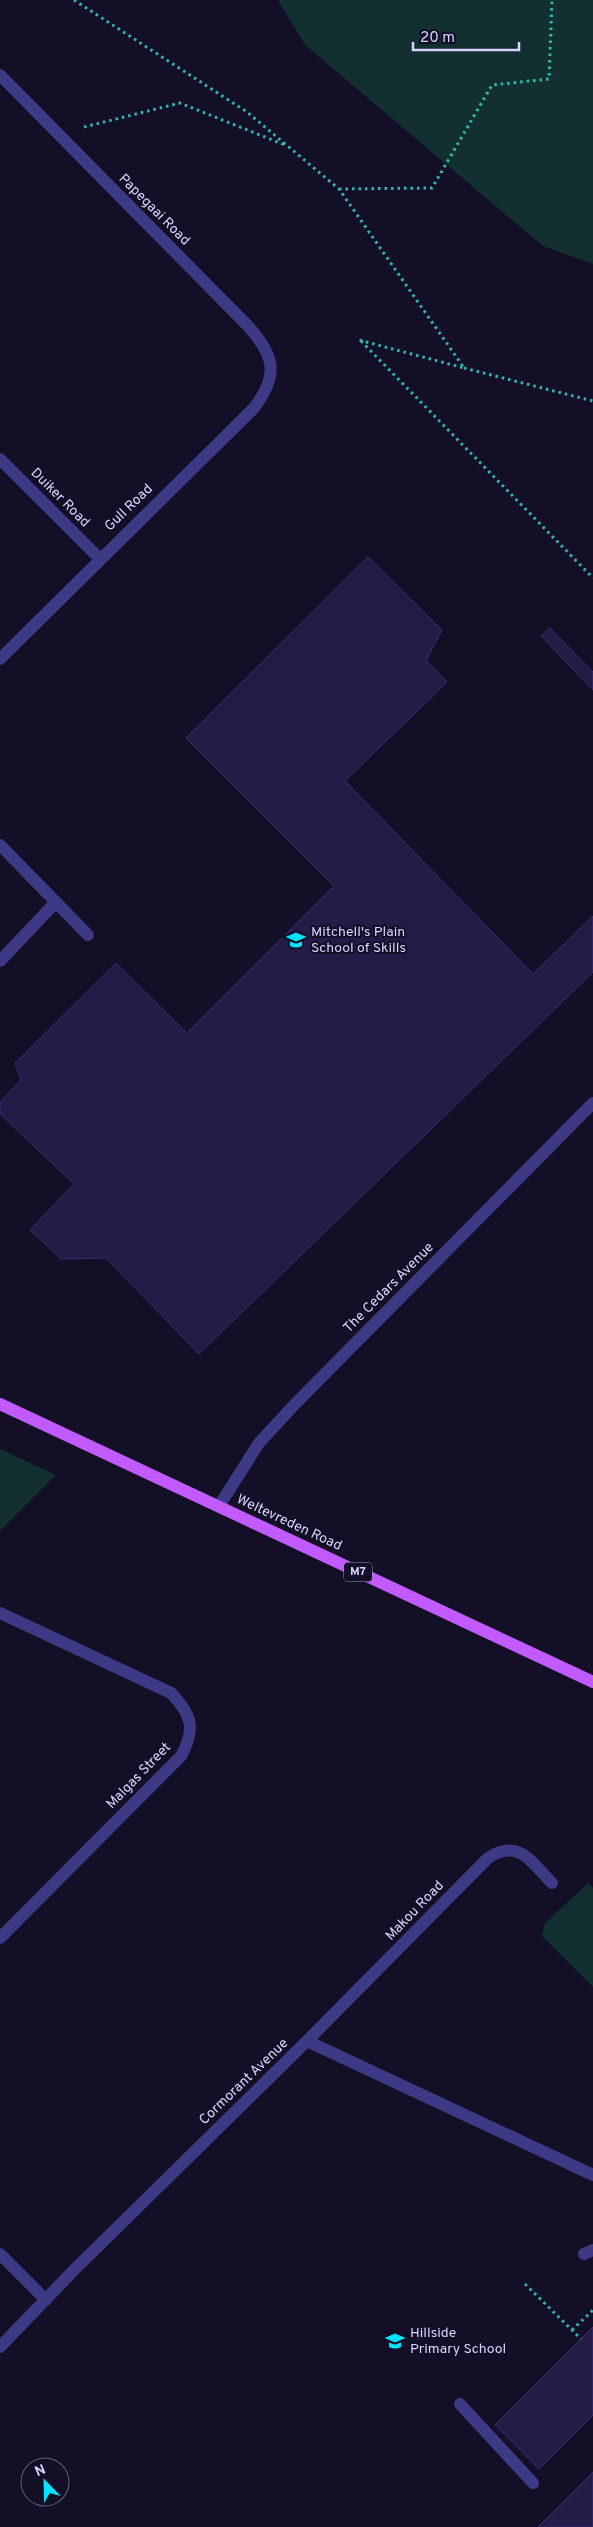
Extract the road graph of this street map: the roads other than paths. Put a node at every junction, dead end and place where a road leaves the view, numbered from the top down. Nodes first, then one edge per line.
1 (0, 75) edge
2 (272, 374) joint
3 (0, 459) edge
4 (99, 558) junction
5 (0, 659) edge
6 (0, 845) edge
7 (56, 902) junction
8 (88, 935) dead end
9 (0, 961) edge
10 (593, 1103) edge
11 (0, 1404) edge
12 (219, 1506) junction
13 (0, 1613) edge
14 (593, 1682) edge
15 (552, 1883) dead end
16 (0, 1938) edge
17 (308, 2042) junction
18 (593, 2175) edge
19 (0, 2254) edge
20 (46, 2300) junction
21 (0, 2348) edge
22 (460, 2404) dead end
23 (533, 2483) dead end

1 - 2 street, Papegaai Road
2 - 4 street, Gull Road
3 - 4 street, Duiker Road
4 - 5 street, Gull Road
6 - 7 street
7 - 8 street
7 - 9 street
10 - 12 street, The Cedars Avenue
11 - 12 main road, Weltevreden Road / M7
12 - 14 main road, Weltevreden Road / M7
13 - 16 street, Malgas Street
15 - 17 street, Makou Road
17 - 18 street, Cormorant Avenue
17 - 20 street, Cormorant Avenue
19 - 20 street
20 - 21 street, Cormorant Avenue
22 - 23 street

